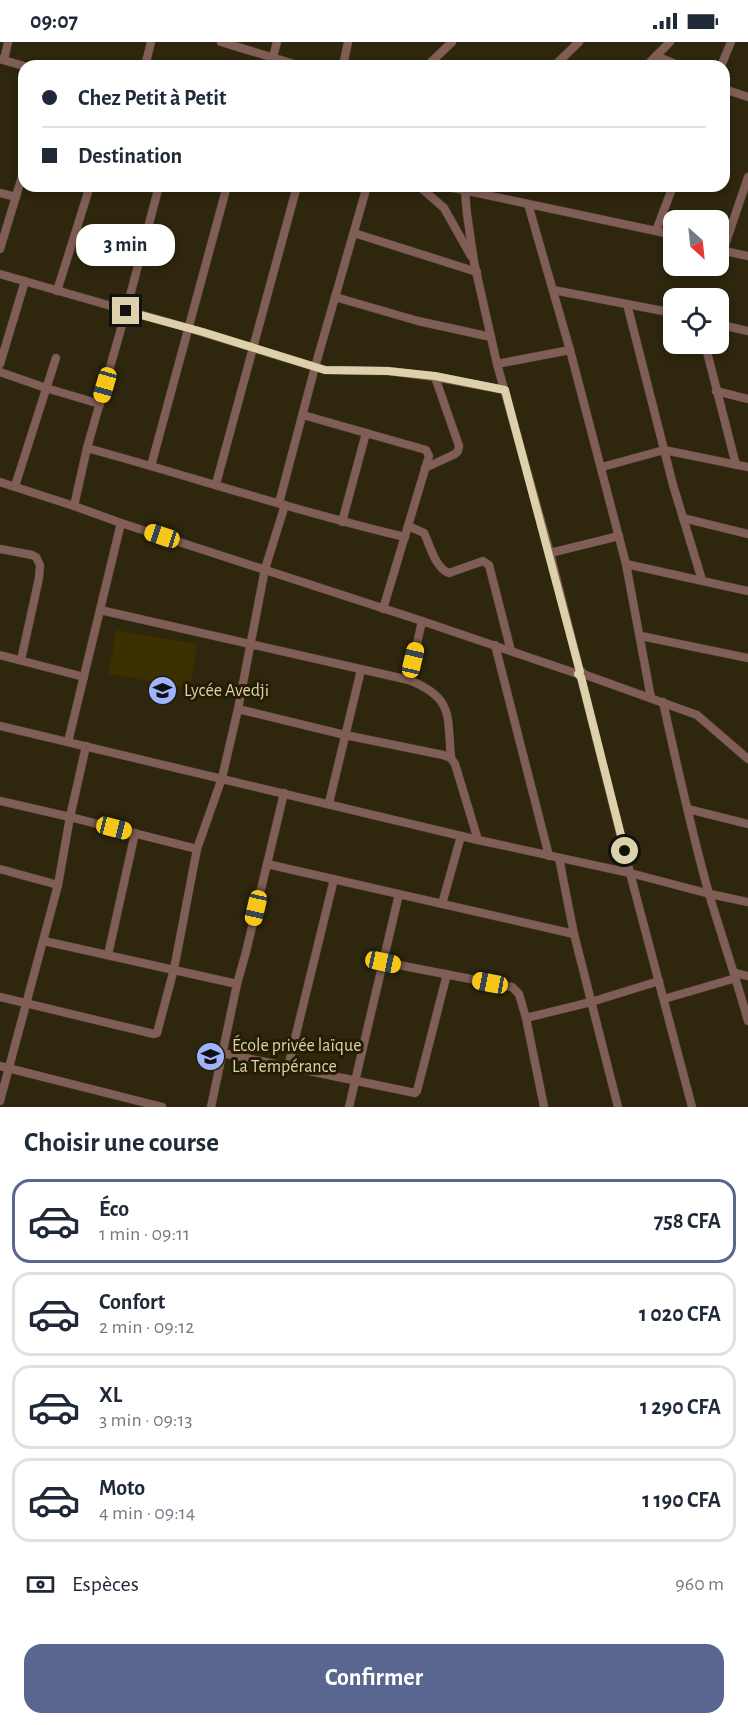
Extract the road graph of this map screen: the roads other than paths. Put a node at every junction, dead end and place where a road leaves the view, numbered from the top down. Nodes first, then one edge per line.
1 (8, 42) edge
2 (151, 42) edge
3 (221, 42) edge
4 (277, 42) edge
5 (348, 42) edge
6 (452, 42) edge
7 (579, 42) edge
8 (670, 42) edge
9 (731, 42) edge
10 (656, 56) junction
11 (273, 57) junction
12 (2, 60) edge
13 (146, 60) edge
14 (282, 60) edge
15 (345, 60) edge
16 (434, 60) edge
17 (560, 60) edge
18 (652, 60) edge
19 (666, 60) edge
20 (724, 60) edge
21 (18, 64) edge
22 (730, 91) edge
23 (748, 97) edge
24 (748, 179) edge
25 (18, 190) edge
26 (88, 192) edge
27 (157, 192) edge
28 (224, 192) edge
29 (295, 192) edge
30 (365, 192) edge
31 (426, 192) edge
32 (466, 192) edge
33 (478, 192) edge
34 (672, 192) edge
35 (0, 193) edge
36 (16, 197) junction
37 (528, 204) junction
38 (729, 229) edge
39 (656, 231) junction
40 (354, 233) junction
41 (663, 233) edge
42 (0, 249) edge
43 (729, 252) edge
44 (748, 256) edge
45 (474, 262) junction
46 (477, 272) junction
47 (0, 274) edge
48 (25, 281) junction
49 (553, 290) junction
50 (57, 291) junction
51 (335, 297) junction
52 (627, 304) junction
53 (126, 311) junction
54 (663, 311) edge
55 (729, 327) edge
56 (188, 328) junction
57 (748, 331) edge
58 (492, 337) junction
59 (252, 348) junction
60 (570, 350) junction
61 (707, 354) edge
62 (56, 357) dead end
63 (0, 364) edge
64 (497, 364) junction
65 (315, 367) junction
66 (0, 372) edge
67 (435, 376) junction
68 (46, 388) junction
69 (505, 390) junction
70 (716, 391) junction
71 (748, 399) edge
72 (100, 404) junction
73 (303, 415) junction
74 (366, 433) junction
75 (87, 448) junction
76 (664, 450) junction
77 (736, 465) junction
78 (151, 466) junction
79 (602, 467) junction
80 (748, 467) edge
81 (425, 468) junction
82 (0, 482) edge
83 (216, 484) junction
84 (15, 486) junction
85 (282, 504) junction
86 (74, 506) junction
87 (683, 518) junction
88 (342, 522) junction
89 (121, 523) junction
90 (408, 526) junction
91 (748, 534) edge
92 (619, 536) junction
93 (405, 537) junction
94 (0, 549) edge
95 (550, 553) junction
96 (626, 564) junction
97 (265, 570) junction
98 (702, 580) junction
99 (748, 591) edge
100 (383, 609) junction
101 (100, 610) junction
102 (422, 621) junction
103 (641, 636) junction
104 (250, 645) junction
105 (495, 645) junction
106 (511, 651) junction
107 (0, 655) edge
108 (748, 658) edge
109 (21, 660) junction
110 (361, 670) junction
111 (581, 674) junction
112 (84, 677) junction
113 (409, 680) junction
114 (651, 698) junction
115 (663, 702) junction
116 (238, 709) junction
117 (0, 726) edge
118 (345, 735) junction
119 (68, 742) junction
120 (86, 746) junction
121 (452, 758) junction
122 (748, 759) edge
123 (222, 778) junction
124 (284, 793) junction
125 (0, 801) edge
126 (328, 803) junction
127 (688, 809) junction
128 (70, 817) junction
129 (748, 824) edge
130 (135, 833) junction
131 (461, 836) junction
132 (478, 840) junction
133 (196, 849) junction
134 (549, 856) junction
135 (560, 858) junction
136 (267, 864) junction
137 (0, 869) edge
138 (630, 873) junction
139 (334, 879) junction
140 (58, 885) junction
141 (399, 894) junction
142 (710, 894) junction
143 (748, 902) edge
144 (442, 904) junction
145 (574, 934) junction
146 (44, 941) junction
147 (108, 955) junction
148 (383, 962) junction
149 (174, 969) junction
150 (447, 974) junction
151 (736, 975) junction
152 (748, 976) edge
153 (659, 981) junction
154 (237, 984) junction
155 (0, 997) edge
156 (664, 999) junction
157 (591, 1002) junction
158 (26, 1004) junction
159 (526, 1018) junction
160 (748, 1022) edge
161 (222, 1053) junction
162 (4, 1067) edge
163 (288, 1067) junction
164 (354, 1082) junction
165 (0, 1101) edge
166 (143, 1105) edge
167 (162, 1107) edge
168 (211, 1107) edge
169 (350, 1107) edge
170 (544, 1107) edge
171 (618, 1107) edge
172 (692, 1107) edge

1 - 12 street
2 - 13 street
3 - 11 street
4 - 11 street
5 - 15 street
6 - 16 street
7 - 17 street
8 - 10 street
9 - 20 street
10 - 18 street
10 - 19 street
11 - 14 street
12 - 21 street
22 - 23 street
24 - 38 street
25 - 36 street
26 - 50 street
27 - 53 street
28 - 56 street
29 - 59 street
30 - 40 street
31 - 45 street
32 - 45 street
33 - 37 street
34 - 39 street
35 - 36 street
36 - 42 street
37 - 39 street
37 - 49 street
39 - 41 street
40 - 46 street
40 - 51 street
43 - 44 street
45 - 46 street
46 - 58 street
47 - 48 street
48 - 50 street
48 - 63 street
49 - 52 street
49 - 60 street
50 - 53 street
51 - 58 street
51 - 65 street
52 - 54 street
52 - 76 street
53 - 56 street
53 - 72 street
55 - 57 street
56 - 59 street
56 - 78 street
58 - 64 street
59 - 65 street
59 - 83 street
60 - 64 street
60 - 79 street
61 - 70 street
62 - 68 street
64 - 69 street
65 - 67 street
65 - 73 street
66 - 68 street
67 - 69 street
67 - 81 street
68 - 72 street
68 - 84 street
69 - 95 street
70 - 71 street
70 - 77 street
72 - 75 street
73 - 74 street
73 - 85 street
74 - 81 street
74 - 88 street
75 - 78 street
75 - 86 street
76 - 77 street
76 - 79 street
76 - 87 street
77 - 80 street
78 - 83 street
79 - 92 street
81 - 90 street
82 - 84 street
83 - 85 street
84 - 86 street
85 - 88 street
85 - 97 street
86 - 89 street
87 - 91 street
87 - 98 street
88 - 93 street
89 - 97 street
89 - 101 street
90 - 93 street
90 - 106 street
92 - 95 street
92 - 96 street
93 - 100 street
94 - 109 street
95 - 111 street
96 - 98 street
96 - 103 street
97 - 100 street
97 - 104 street
98 - 99 street
100 - 102 street
101 - 104 street
101 - 112 street
102 - 105 street
102 - 113 street
103 - 108 street
103 - 114 street
104 - 110 street
104 - 116 street
105 - 106 street
105 - 134 street
106 - 111 street
107 - 109 street
109 - 112 street
110 - 113 street
110 - 118 street
111 - 114 street
111 - 138 street
112 - 119 street
113 - 121 street
114 - 115 street
115 - 122 street
115 - 127 street
116 - 118 street
116 - 123 street
117 - 119 street
118 - 121 street
118 - 126 street
119 - 120 street
120 - 123 street
120 - 128 street
121 - 132 street
123 - 124 street
123 - 133 street
124 - 126 street
124 - 136 street
125 - 128 street
126 - 131 street
127 - 129 street
127 - 142 street
128 - 130 street
128 - 140 street
130 - 133 street
130 - 147 street
131 - 132 street
131 - 144 street
132 - 134 street
133 - 149 street
134 - 135 street
135 - 138 street
135 - 145 street
136 - 139 street
136 - 154 street
137 - 140 street
138 - 142 street
138 - 153 street
139 - 141 street
139 - 163 street
140 - 146 street
141 - 144 street
141 - 148 street
142 - 143 street
142 - 151 street
144 - 145 street
145 - 157 street
146 - 147 street
146 - 158 street
147 - 149 street
148 - 150 street
148 - 164 street
149 - 154 street
149 - 158 street
150 - 159 street
150 - 164 street
151 - 152 street
151 - 156 street
151 - 160 street
153 - 156 street
153 - 157 street
154 - 161 street
155 - 158 street
156 - 172 street
157 - 159 street
157 - 171 street
158 - 162 street
159 - 170 street
161 - 163 street
161 - 168 street
162 - 165 street
162 - 166 street
163 - 164 street
164 - 169 street
166 - 167 street

